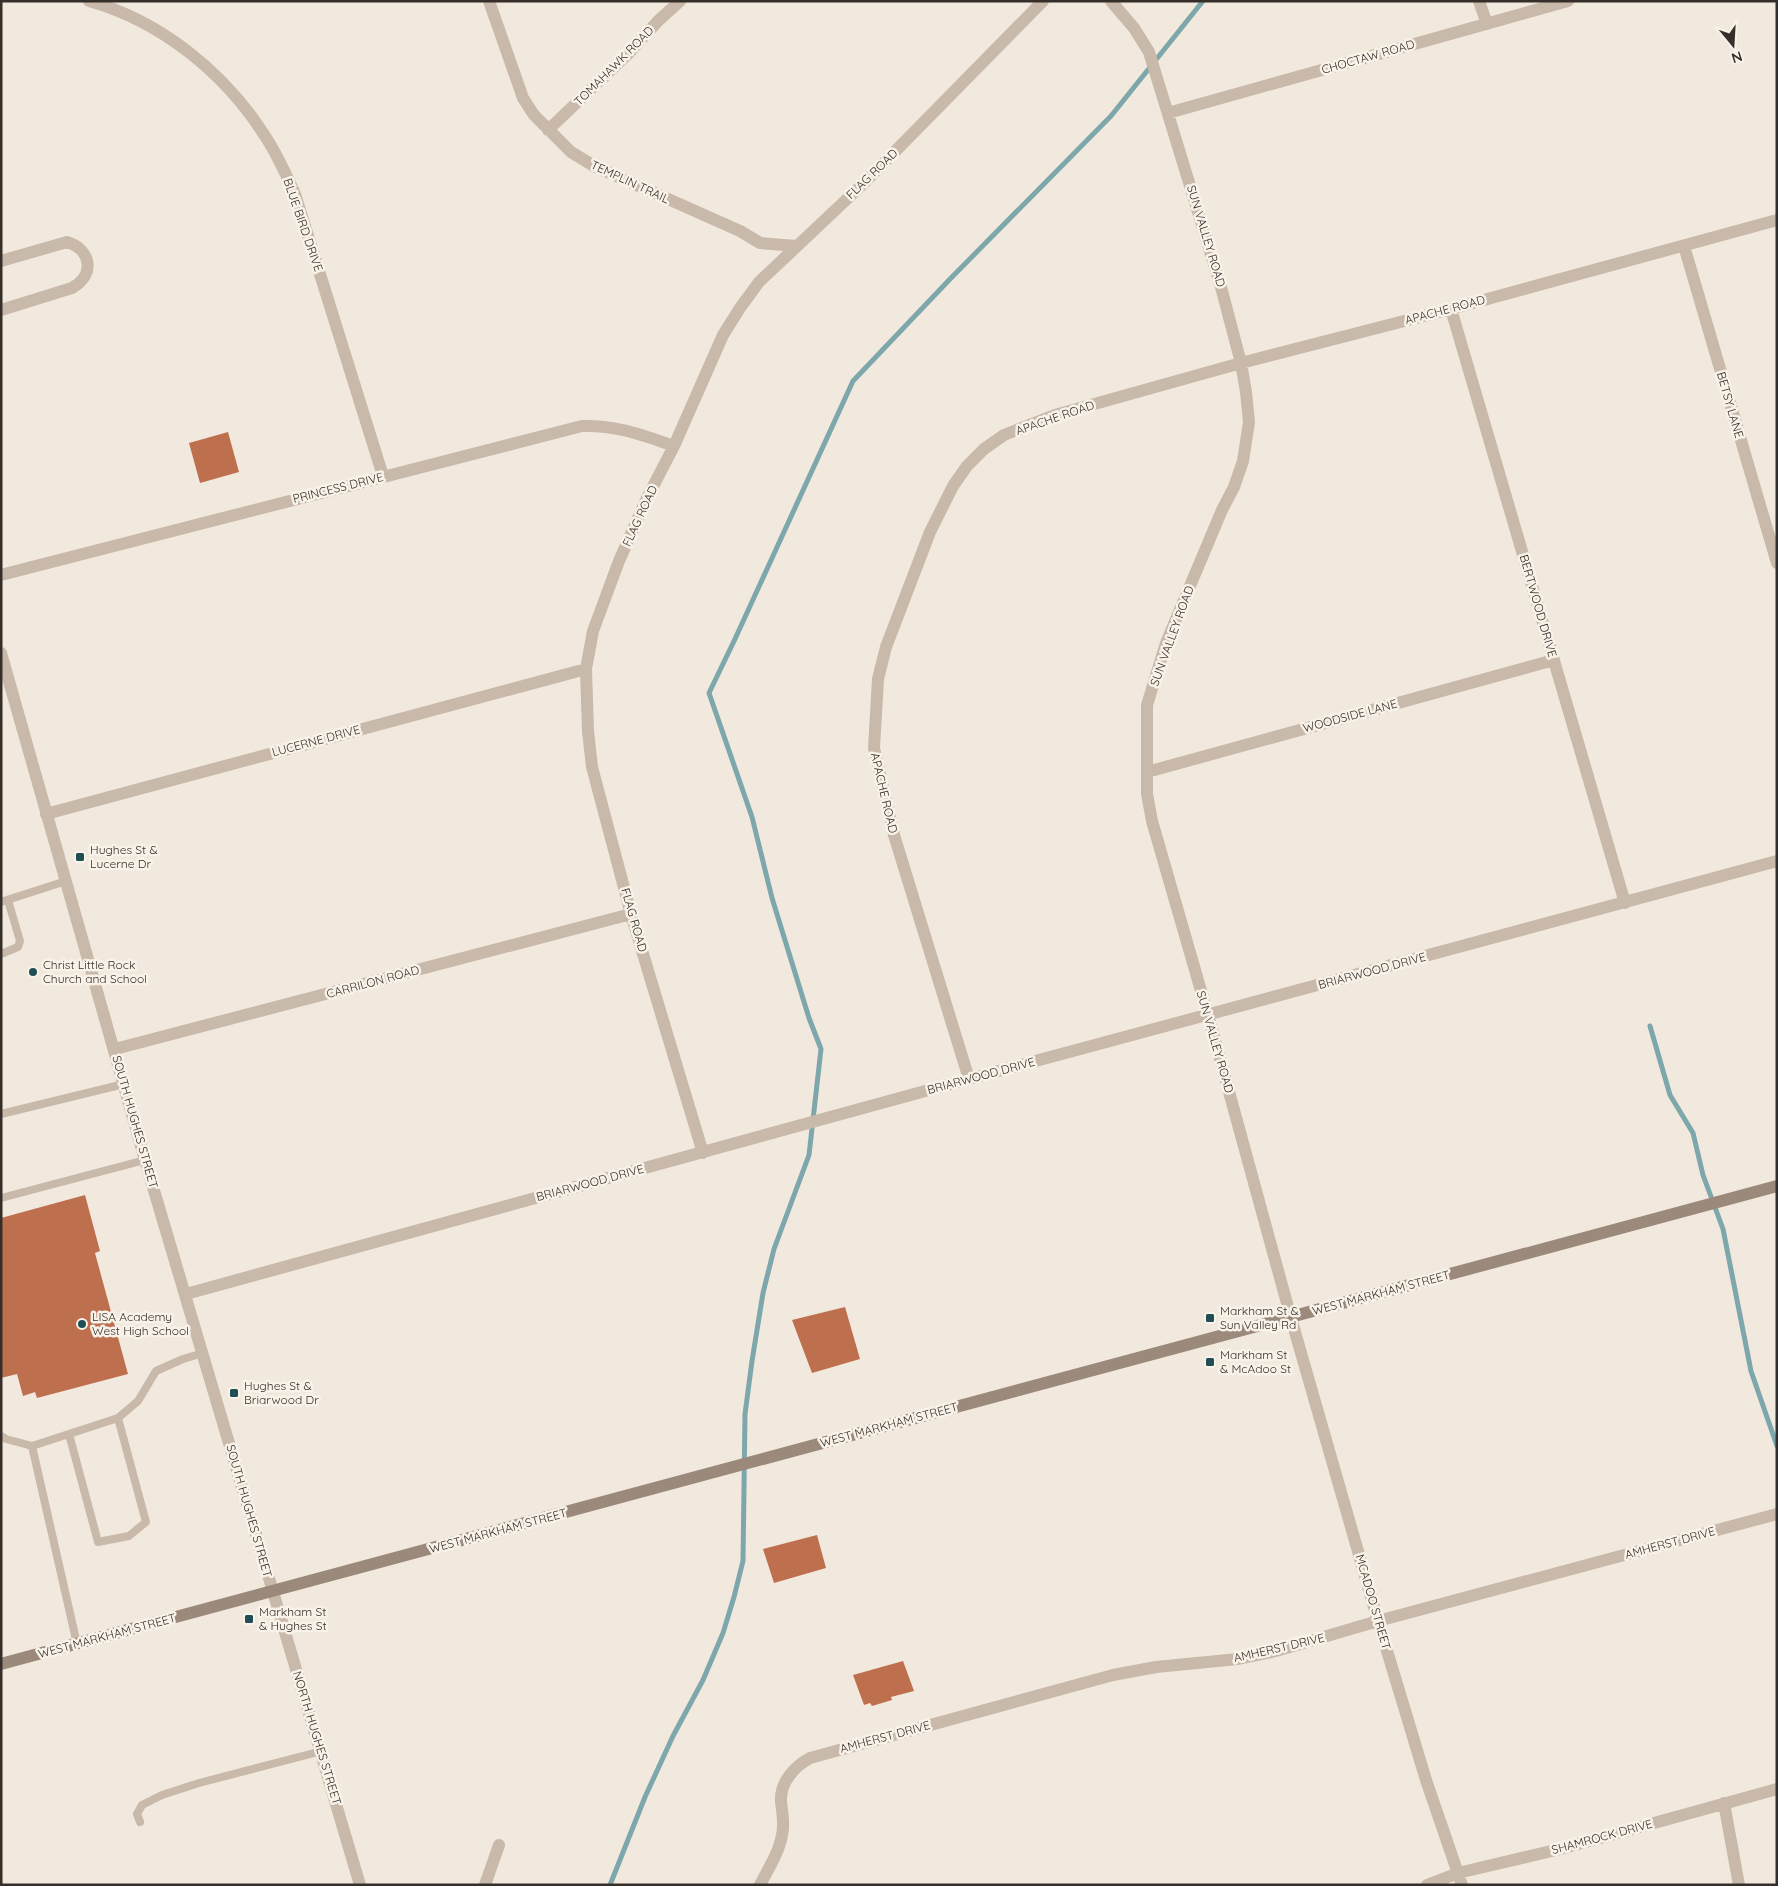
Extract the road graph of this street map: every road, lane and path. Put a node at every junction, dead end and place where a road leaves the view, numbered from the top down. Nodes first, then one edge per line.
1 (89, 1) edge
2 (489, 1) edge
3 (680, 1) edge
4 (1043, 1) edge
5 (1111, 1) edge
6 (1479, 1) edge
7 (1568, 1) edge
8 (113, 4) edge
9 (1486, 24) junction
10 (1168, 113) junction
11 (548, 130) junction
12 (1777, 220) edge
13 (796, 246) junction
14 (1684, 246) junction
15 (1, 261) edge
16 (1451, 309) junction
17 (1, 310) edge
18 (1241, 363) junction
19 (674, 446) junction
20 (383, 476) junction
21 (1777, 564) edge
22 (1, 574) edge
23 (1, 653) edge
24 (1554, 660) junction
25 (586, 669) junction
26 (1147, 772) junction
27 (46, 814) junction
28 (1777, 861) edge
29 (66, 881) junction
30 (5, 901) edge
31 (1626, 903) junction
32 (631, 914) junction
33 (1, 954) edge
34 (1208, 1015) junction
35 (114, 1049) junction
36 (969, 1079) junction
37 (124, 1084) junction
38 (1, 1114) edge
39 (703, 1153) junction
40 (145, 1160) junction
41 (1777, 1186) edge
42 (1, 1198) edge
43 (186, 1294) junction
44 (1291, 1318) junction
45 (203, 1353) junction
46 (118, 1418) junction
47 (69, 1434) junction
48 (1, 1436) edge
49 (32, 1446) junction
50 (1777, 1514) edge
51 (273, 1591) junction
52 (1378, 1621) junction
53 (77, 1644) junction
54 (1, 1664) edge
55 (322, 1751) junction
56 (1777, 1789) edge
57 (1724, 1803) junction
58 (140, 1822) dead end
59 (499, 1845) dead end
60 (1460, 1879) edge
61 (360, 1885) edge
62 (485, 1885) edge
63 (760, 1885) edge
64 (1427, 1885) edge
65 (1738, 1885) edge

1 - 8 street, BLUE BIRD DRIVE
2 - 11 street, TEMPLIN TRAIL
3 - 11 street, TOMAHAWK ROAD
4 - 13 street, FLAG ROAD
5 - 10 street, SUN VALLEY ROAD
6 - 9 street
7 - 9 street, CHOCTAW ROAD
8 - 20 street, BLUE BIRD DRIVE
9 - 10 street, CHOCTAW ROAD
10 - 18 street, SUN VALLEY ROAD
11 - 13 street, TEMPLIN TRAIL
12 - 14 street, APACHE ROAD
13 - 19 street, FLAG ROAD
14 - 16 street, APACHE ROAD
14 - 21 street, BETSY LANE
15 - 17 street
16 - 18 street, APACHE ROAD
16 - 24 street, BERTWOOD DRIVE
18 - 26 street, SUN VALLEY ROAD
18 - 36 street, APACHE ROAD
19 - 20 street, PRINCESS DRIVE
19 - 25 street, FLAG ROAD
20 - 22 street, PRINCESS DRIVE
23 - 27 street, SOUTH HUGHES STREET
24 - 26 street, WOODSIDE LANE
24 - 31 street, BERTWOOD DRIVE
25 - 27 street, LUCERNE DRIVE
25 - 32 street, FLAG ROAD
26 - 34 street, SUN VALLEY ROAD
27 - 29 street, SOUTH HUGHES STREET
28 - 31 street, BRIARWOOD DRIVE
29 - 30 lane
29 - 35 street, SOUTH HUGHES STREET
30 - 33 lane
31 - 34 street, BRIARWOOD DRIVE
32 - 35 street, CARRILON ROAD
32 - 39 street, FLAG ROAD
34 - 36 street, BRIARWOOD DRIVE
34 - 44 street, SUN VALLEY ROAD
35 - 37 street, SOUTH HUGHES STREET
36 - 39 street, BRIARWOOD DRIVE
37 - 38 lane
37 - 40 street, SOUTH HUGHES STREET
39 - 43 street, BRIARWOOD DRIVE
40 - 42 lane
40 - 43 street, SOUTH HUGHES STREET
41 - 44 main road, WEST MARKHAM STREET
43 - 45 street, SOUTH HUGHES STREET
44 - 51 main road, WEST MARKHAM STREET
44 - 52 street, MCADOO STREET
45 - 46 lane
45 - 51 street, SOUTH HUGHES STREET
46 - 47 lane
46 - 47 lane
47 - 49 lane
48 - 49 lane
49 - 53 lane
50 - 52 street, AMHERST DRIVE
51 - 53 main road, WEST MARKHAM STREET
51 - 55 street, NORTH HUGHES STREET
52 - 60 street, MCADOO STREET
52 - 63 street, AMHERST DRIVE
53 - 54 main road, WEST MARKHAM STREET
55 - 58 lane
55 - 61 street, NORTH HUGHES STREET
56 - 57 street, SHAMROCK DRIVE
57 - 60 street, SHAMROCK DRIVE
57 - 65 street
59 - 62 street
60 - 64 street, SHAMROCK DRIVE

